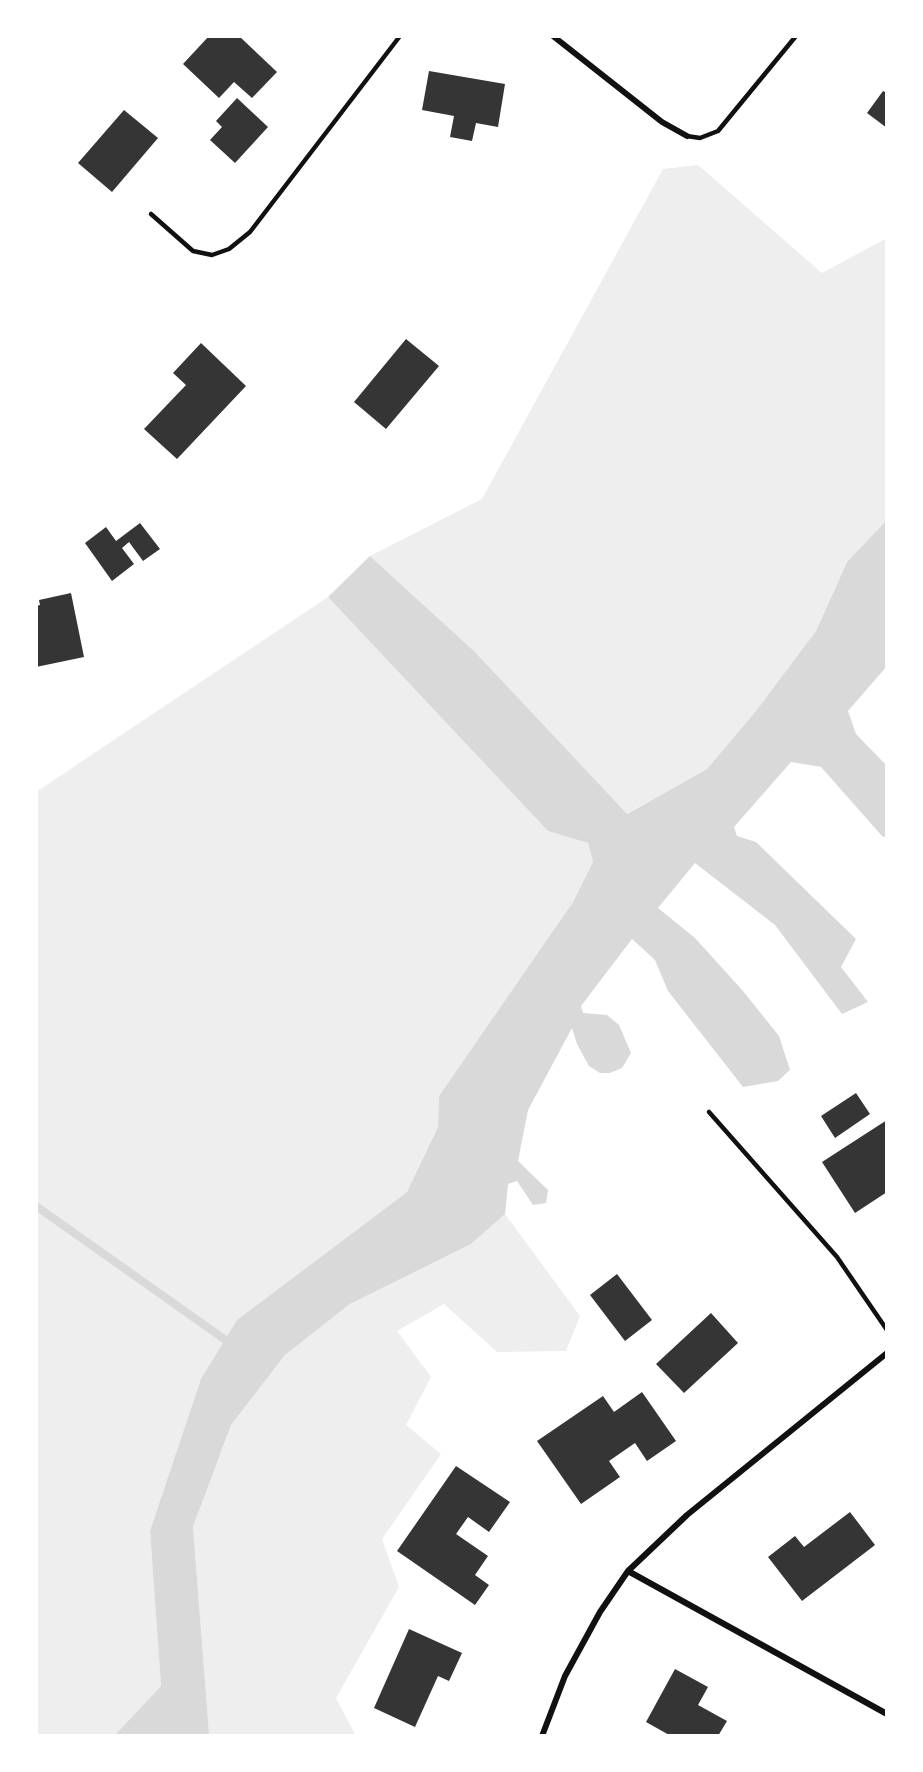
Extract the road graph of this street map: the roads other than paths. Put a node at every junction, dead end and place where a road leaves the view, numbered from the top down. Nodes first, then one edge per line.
1 (400, 36) edge
2 (553, 36) edge
3 (796, 36) edge
4 (687, 136) joint
5 (151, 214) dead end
6 (709, 1112) dead end
7 (887, 1330) edge
8 (887, 1353) edge
9 (628, 1571) junction
10 (887, 1714) edge
11 (542, 1736) edge

1 - 5 lane
2 - 4 street
3 - 4 lane
6 - 7 lane
8 - 9 street
9 - 10 street
9 - 11 street

